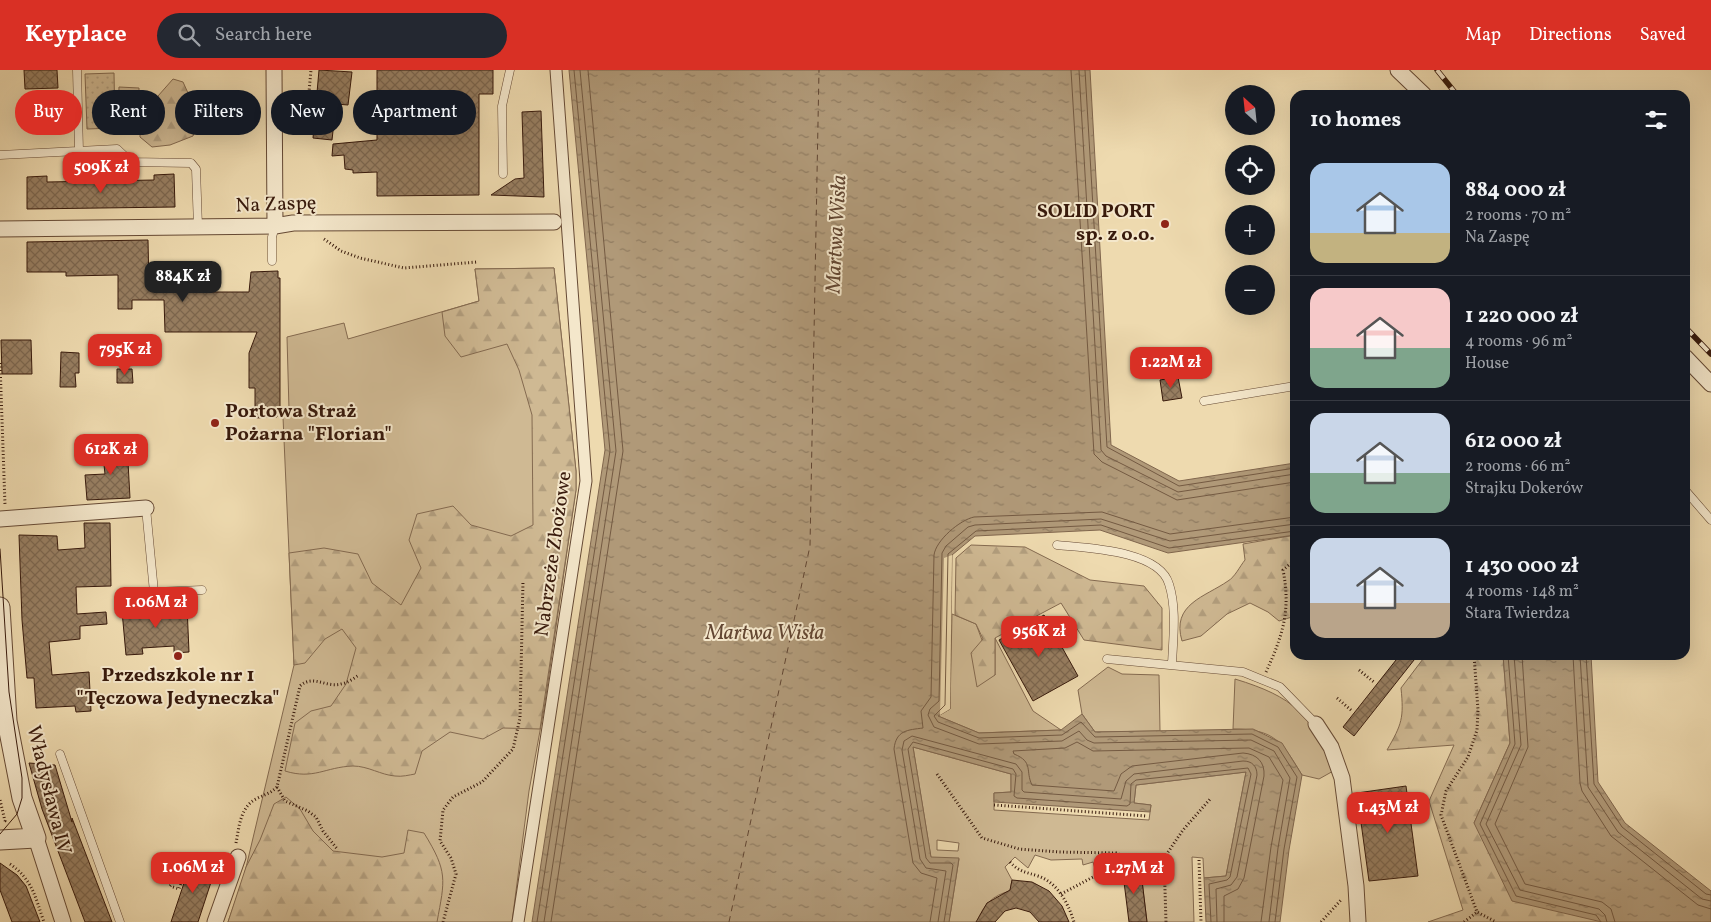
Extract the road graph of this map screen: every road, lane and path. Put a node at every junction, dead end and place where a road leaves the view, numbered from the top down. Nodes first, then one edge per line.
1 (77, 70) edge
2 (274, 70) edge
3 (311, 70) edge
4 (510, 70) edge
5 (556, 70) edge
6 (1398, 70) edge
7 (309, 90) edge
8 (1419, 90) edge
9 (79, 151) junction
10 (0, 155) edge
11 (503, 174) dead end
12 (561, 222) junction
13 (275, 226) junction
14 (198, 227) junction
15 (0, 229) edge
16 (317, 237) dead end
17 (272, 261) dead end
18 (476, 262) dead end
19 (1690, 362) edge
20 (0, 363) edge
21 (1711, 384) edge
22 (1290, 387) edge
23 (1204, 401) dead end
24 (1690, 496) edge
25 (146, 508) joint
26 (3, 519) edge
27 (1711, 520) edge
28 (1057, 545) dead end
29 (1290, 564) edge
30 (523, 581) dead end
31 (202, 590) dead end
32 (0, 607) edge
33 (1107, 659) dead end
34 (1474, 660) edge
35 (1172, 665) junction
36 (1359, 670) dead end
37 (359, 675) dead end
38 (1263, 679) junction
39 (1375, 682) dead end
40 (1337, 698) dead end
41 (1352, 711) dead end
42 (1316, 724) joint
43 (60, 754) dead end
44 (938, 774) dead end
45 (276, 787) junction
46 (1211, 798) dead end
47 (0, 800) edge
48 (994, 805) dead end
49 (1146, 816) dead end
50 (0, 824) edge
51 (36, 838) junction
52 (0, 840) edge
53 (338, 850) dead end
54 (238, 857) joint
55 (1129, 858) junction
56 (1164, 858) junction
57 (1199, 860) dead end
58 (1010, 862) dead end
59 (10, 864) dead end
60 (187, 865) junction
61 (232, 874) junction
62 (1356, 886) junction
63 (1061, 894) junction
64 (1477, 912) junction
65 (44, 922) edge
66 (63, 922) edge
67 (120, 922) edge
68 (215, 922) edge
69 (443, 922) edge
70 (518, 922) edge
71 (1074, 922) edge
72 (1166, 922) edge
73 (1201, 922) edge
74 (1321, 922) edge
75 (1358, 922) edge
76 (1464, 922) edge
77 (1496, 922) edge

1 - 9 lane
2 - 13 street
3 - 7 path
4 - 11 lane
5 - 12 street, Nabrzeże Zbożowe
6 - 8 street
9 - 10 lane
9 - 14 lane
12 - 13 street, Na Zaspę
12 - 70 street, Nabrzeże Zbożowe
13 - 14 street, Na Zaspę
13 - 17 lane
14 - 15 street, Na Zaspę
16 - 18 path
19 - 21 street
20 - 26 path
22 - 23 lane
24 - 27 lane
25 - 26 street
25 - 31 lane
28 - 35 lane
29 - 38 path
30 - 69 path
32 - 51 street, Władysława IV
33 - 35 lane
34 - 64 path
35 - 38 lane
36 - 39 path
37 - 45 path
38 - 42 lane
40 - 41 path
42 - 62 street
43 - 67 lane
44 - 55 path
45 - 53 path
45 - 54 path
46 - 56 path
47 - 50 path
48 - 49 path
51 - 52 street
51 - 66 street, Władysława IV
54 - 61 street
55 - 56 path
55 - 63 path
56 - 72 path
57 - 73 path
58 - 63 path
59 - 65 path
60 - 60 path
60 - 61 path
61 - 68 street
62 - 74 path
62 - 75 street
63 - 71 path
64 - 76 path
64 - 77 path

